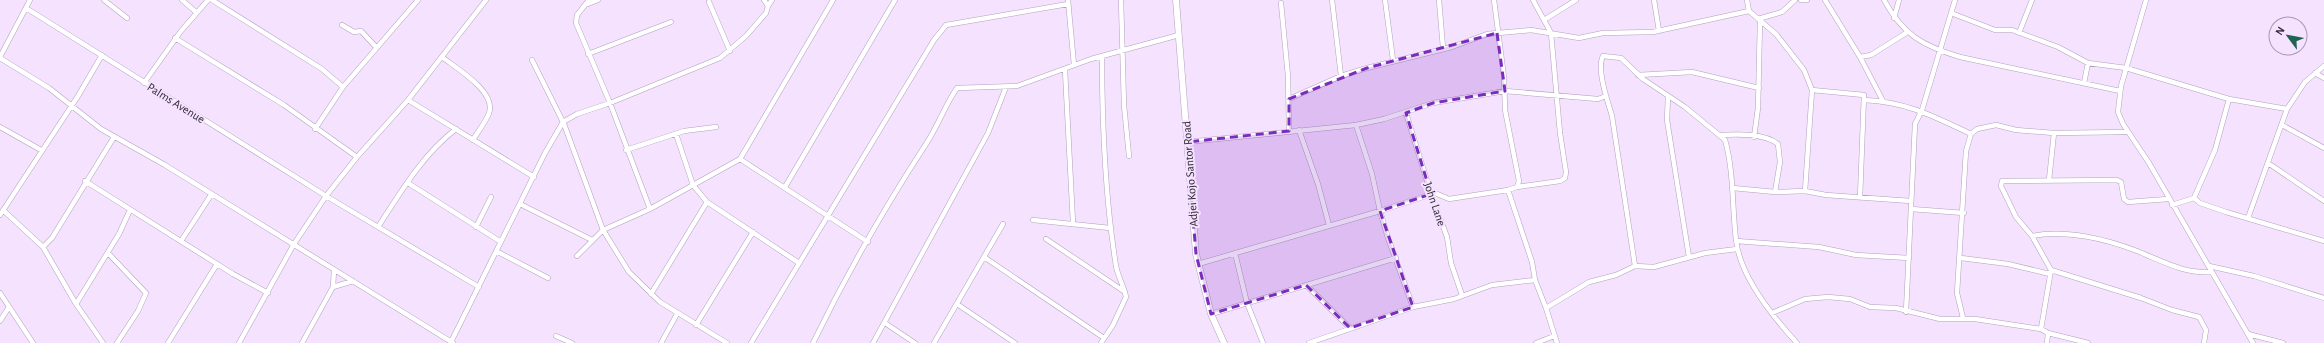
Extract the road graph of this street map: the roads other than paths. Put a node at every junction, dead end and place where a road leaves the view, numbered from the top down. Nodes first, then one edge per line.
1 (30, 0) edge
2 (104, 0) edge
3 (182, 0) edge
4 (208, 0) edge
5 (212, 0) edge
6 (418, 0) edge
7 (486, 0) edge
8 (589, 0) edge
9 (598, 0) edge
10 (764, 0) edge
11 (772, 0) edge
12 (833, 0) edge
13 (895, 0) edge
14 (1120, 0) edge
15 (1176, 0) edge
16 (1332, 0) edge
17 (1385, 0) edge
18 (1439, 0) edge
19 (1494, 0) edge
20 (1532, 0) edge
21 (1576, 0) edge
22 (1654, 0) edge
23 (1747, 0) edge
24 (1795, 0) edge
25 (1802, 0) edge
26 (1807, 0) edge
27 (1825, 0) edge
28 (1884, 0) edge
29 (1899, 0) edge
30 (1955, 0) edge
31 (2032, 0) edge
32 (2146, 0) edge
33 (709, 2) dead end
34 (1068, 2) edge
35 (1281, 3) dead end
36 (585, 5) junction
37 (768, 6) junction
38 (26, 8) junction
39 (1749, 11) junction
40 (196, 12) junction
41 (1951, 13) junction
42 (127, 18) dead end
43 (1894, 18) junction
44 (1544, 20) junction
45 (1759, 20) junction
46 (671, 22) dead end
47 (342, 25) dead end
48 (1659, 31) junction
49 (1497, 33) junction
50 (1551, 33) junction
51 (1906, 33) junction
52 (2019, 33) junction
53 (1179, 36) junction
54 (175, 38) junction
55 (376, 47) junction
56 (1443, 48) junction
57 (1121, 50) junction
58 (730, 51) junction
59 (1940, 51) junction
60 (588, 54) junction
61 (102, 55) junction
62 (1102, 56) junction
63 (442, 57) junction
64 (1860, 57) junction
65 (0, 58) edge
66 (532, 60) dead end
67 (1392, 60) junction
68 (2088, 63) junction
69 (1074, 65) junction
70 (2324, 66) edge
71 (2126, 68) junction
72 (1064, 70) junction
73 (2315, 73) junction
74 (1638, 75) junction
75 (1341, 76) junction
76 (2324, 78) edge
77 (144, 83) junction
78 (2084, 83) junction
79 (343, 87) junction
80 (1006, 87) junction
81 (1759, 88) junction
82 (1812, 90) junction
83 (1505, 91) junction
84 (2120, 91) junction
85 (1556, 96) junction
86 (1606, 96) junction
87 (1668, 96) junction
88 (1289, 99) junction
89 (2229, 99) junction
90 (408, 100) junction
91 (1864, 100) junction
92 (1882, 101) junction
93 (610, 103) junction
94 (72, 106) junction
95 (1922, 110) junction
96 (2287, 110) junction
97 (1406, 112) junction
98 (564, 124) junction
99 (2282, 124) junction
100 (1356, 125) junction
101 (0, 127) edge
102 (716, 127) dead end
103 (315, 129) junction
104 (456, 129) junction
105 (1299, 130) junction
106 (1289, 131) junction
107 (2128, 132) junction
108 (2054, 133) junction
109 (676, 134) junction
110 (1970, 134) junction
111 (1720, 135) junction
112 (114, 137) junction
113 (1754, 137) junction
114 (473, 140) junction
115 (1187, 142) junction
116 (2324, 148) edge
117 (41, 150) junction
118 (626, 150) junction
119 (1129, 156) dead end
120 (357, 157) junction
121 (740, 159) junction
122 (2268, 163) junction
123 (534, 177) junction
124 (2049, 180) junction
125 (85, 181) junction
126 (408, 183) junction
127 (693, 185) junction
128 (785, 187) junction
129 (1517, 187) junction
130 (1733, 188) junction
131 (1508, 190) junction
132 (1805, 191) junction
133 (1775, 192) junction
134 (1431, 194) junction
135 (211, 195) junction
136 (326, 196) junction
137 (491, 197) dead end
138 (1860, 198) junction
139 (2194, 198) junction
140 (2168, 199) junction
141 (1911, 201) junction
142 (2324, 201) edge
143 (707, 202) junction
144 (520, 204) junction
145 (2172, 205) junction
146 (650, 209) junction
147 (1911, 209) junction
148 (130, 210) junction
149 (1380, 211) junction
150 (1, 212) edge
151 (1964, 213) junction
152 (828, 214) junction
153 (2248, 218) junction
154 (1033, 220) dead end
155 (1073, 223) junction
156 (1003, 224) dead end
157 (1329, 225) junction
158 (378, 227) junction
159 (476, 227) junction
160 (1110, 228) junction
161 (603, 230) junction
162 (753, 232) junction
163 (2032, 236) junction
164 (1046, 239) dead end
165 (592, 240) junction
166 (2324, 240) edge
167 (181, 241) junction
168 (1736, 241) junction
169 (501, 242) junction
170 (868, 242) junction
171 (294, 244) junction
172 (43, 247) junction
173 (1737, 249) junction
174 (496, 251) junction
175 (108, 252) junction
176 (1234, 253) junction
177 (577, 256) dead end
178 (984, 257) junction
179 (1689, 257) junction
180 (1396, 258) junction
181 (1909, 258) junction
182 (1961, 258) junction
183 (799, 263) junction
184 (217, 264) junction
185 (1198, 264) junction
186 (1635, 266) junction
187 (2209, 266) junction
188 (334, 270) junction
189 (2051, 272) junction
190 (2212, 272) junction
191 (548, 278) dead end
192 (1535, 280) junction
193 (353, 281) junction
194 (1306, 285) junction
195 (333, 287) junction
196 (478, 287) junction
197 (1125, 292) junction
198 (0, 293) edge
199 (268, 293) junction
200 (651, 294) junction
201 (1462, 296) junction
202 (2324, 298) edge
203 (1247, 303) junction
204 (76, 304) junction
205 (957, 304) junction
206 (9, 307) junction
207 (1413, 307) junction
208 (1546, 308) junction
209 (1906, 312) junction
210 (1772, 313) junction
211 (677, 314) junction
212 (1211, 314) junction
213 (1963, 318) junction
214 (0, 321) edge
215 (885, 323) junction
216 (696, 325) junction
217 (1350, 328) junction
218 (2041, 329) junction
219 (2048, 333) junction
220 (2248, 334) junction
221 (556, 336) dead end
222 (1554, 336) junction
223 (1104, 338) junction
224 (33, 343) edge
225 (103, 343) edge
226 (117, 343) edge
227 (168, 343) edge
228 (239, 343) edge
229 (302, 343) edge
230 (452, 343) edge
231 (572, 343) edge
232 (661, 343) edge
233 (727, 343) edge
234 (751, 343) edge
235 (812, 343) edge
236 (873, 343) edge
237 (915, 343) edge
238 (934, 343) edge
239 (1015, 343) edge
240 (1101, 343) edge
241 (1224, 343) edge
242 (1263, 343) edge
243 (1309, 343) edge
244 (1536, 343) edge
245 (1557, 343) edge
246 (1797, 343) edge
247 (2047, 343) edge
248 (2088, 343) edge
249 (2204, 343) edge
250 (2253, 343) edge
251 (2283, 343) edge

1 - 38 street
2 - 42 street
3 - 40 street
4 - 40 street
5 - 79 street
6 - 55 street
7 - 63 street
8 - 36 street
9 - 36 street
10 - 37 street
11 - 37 street
12 - 121 street
13 - 128 street
14 - 57 street
15 - 53 street, Adjei Kojo Santor Road
16 - 75 street
17 - 67 street
18 - 56 street
19 - 49 street
20 - 44 street
21 - 44 street
22 - 48 street
23 - 39 street
24 - 45 street
25 - 26 street
27 - 64 street
28 - 43 street
29 - 43 street
30 - 41 street
31 - 52 street
32 - 71 street
33 - 58 street
34 - 69 street
34 - 152 street
35 - 88 street
36 - 60 street
37 - 58 street
38 - 61 street, Palms Avenue
38 - 65 street
39 - 45 street
39 - 48 street
40 - 54 street
41 - 52 street
41 - 59 street
43 - 51 street
44 - 50 street
45 - 81 street
45 - 82 street
46 - 60 street
47 - 55 street
48 - 50 street
49 - 50 street
49 - 56 street
49 - 83 street
50 - 85 street
51 - 59 street
51 - 64 street
52 - 68 street
53 - 57 street
53 - 115 street, Adjei Kojo Santor Road
54 - 77 street
54 - 103 street
55 - 79 street
56 - 67 street
57 - 62 street
57 - 119 street
58 - 93 street
59 - 78 street
59 - 95 street
60 - 93 street
61 - 77 street, Palms Avenue
61 - 94 street
62 - 69 street
62 - 160 street
63 - 90 street
63 - 114 street
64 - 92 street
65 - 94 street
66 - 98 street
67 - 75 street
68 - 71 street
68 - 78 street
69 - 72 street
70 - 73 street
71 - 84 street
71 - 89 street
72 - 80 street
72 - 155 street
73 - 76 street
73 - 96 street
74 - 81 street
74 - 86 street
74 - 87 street
75 - 88 street
77 - 136 street, Palms Avenue
78 - 84 street
79 - 103 street
80 - 170 street
80 - 215 street
81 - 113 street
82 - 91 street
82 - 132 street
83 - 85 street
83 - 97 street
83 - 129 street
84 - 107 street
85 - 86 street
85 - 129 street
86 - 186 street
87 - 111 street
87 - 179 street
88 - 106 street
89 - 96 street
89 - 139 street
90 - 104 street
90 - 120 street
91 - 92 street
91 - 138 street
92 - 95 street
93 - 98 street
93 - 118 street
94 - 112 street
94 - 117 street
95 - 110 street
95 - 141 street
96 - 99 street
97 - 100 street
97 - 134 street, John Lane
98 - 123 street
98 - 161 street
99 - 116 street
99 - 122 street
100 - 105 street
100 - 149 street
101 - 117 street
102 - 109 street
103 - 120 street
104 - 114 street
104 - 126 street
105 - 106 street
105 - 157 street
106 - 115 street
107 - 108 street
107 - 140 street
108 - 110 street
108 - 124 street
109 - 118 street
109 - 127 street
110 - 151 street
111 - 113 street
111 - 130 street
112 - 125 street
112 - 135 street
113 - 133 street
114 - 123 street
115 - 185 street, Adjei Kojo Santor Road
117 - 150 street
118 - 146 street
120 - 136 street
121 - 127 street
121 - 128 street
122 - 142 street
122 - 153 street
123 - 144 street
124 - 140 street
124 - 163 street
125 - 148 street
125 - 172 street
126 - 158 street
126 - 159 street
127 - 143 street
127 - 146 street
128 - 152 street
129 - 131 street
130 - 133 street
130 - 168 street
131 - 134 street
131 - 192 street
132 - 133 street
132 - 138 street
134 - 149 street
134 - 201 street, John Lane
135 - 167 street
135 - 171 street
136 - 158 street, Palms Avenue
136 - 171 street
137 - 159 street
138 - 141 street
139 - 145 street
139 - 153 street
140 - 145 street
141 - 147 street
143 - 162 street
143 - 200 street
144 - 165 street
144 - 169 street
145 - 187 street
146 - 161 street
147 - 151 street
147 - 181 street
148 - 167 street
148 - 175 street
149 - 157 street
149 - 180 street
150 - 172 street
151 - 182 street
152 - 170 street
152 - 183 street
153 - 166 street
154 - 155 street
155 - 160 street
156 - 178 street
157 - 176 street
158 - 196 street, Palms Avenue
159 - 169 street
160 - 197 street
161 - 165 street
161 - 200 street
162 - 183 street
162 - 216 street
163 - 189 street
163 - 190 street
164 - 197 street
165 - 177 street
167 - 184 street
168 - 173 street
168 - 181 street
169 - 174 street
170 - 235 street
171 - 188 street
171 - 199 street
172 - 204 street
173 - 179 street
173 - 210 street
174 - 191 street
174 - 196 street
175 - 204 street
175 - 226 street
176 - 185 street
176 - 203 street
178 - 205 street
178 - 223 street
179 - 186 street
180 - 194 street
180 - 207 street
181 - 209 street
182 - 189 street
182 - 213 street
183 - 234 street
184 - 199 street
184 - 227 street
185 - 212 street, Adjei Kojo Santor Road
186 - 208 street
187 - 190 street
187 - 202 street
188 - 193 street
188 - 195 street
189 - 218 street
189 - 249 street
190 - 220 street
192 - 201 street
192 - 208 street
193 - 195 street
193 - 230 street
194 - 203 street
194 - 217 street
195 - 229 street
196 - 230 street
197 - 223 street
198 - 206 street
199 - 228 street
200 - 211 street
201 - 207 street
203 - 212 street
203 - 242 street
204 - 225 street
205 - 238 street
205 - 239 street
206 - 214 street
206 - 224 street
207 - 217 street
208 - 222 street
209 - 210 street
209 - 213 street
210 - 246 street
211 - 216 street
211 - 232 street
212 - 241 street, Adjei Kojo Santor Road
213 - 218 street
215 - 236 street
215 - 237 street
216 - 233 street
217 - 243 street
218 - 219 street
219 - 247 street
219 - 248 street
220 - 250 street
220 - 251 street
221 - 231 street
222 - 244 street
222 - 245 street
223 - 240 street

